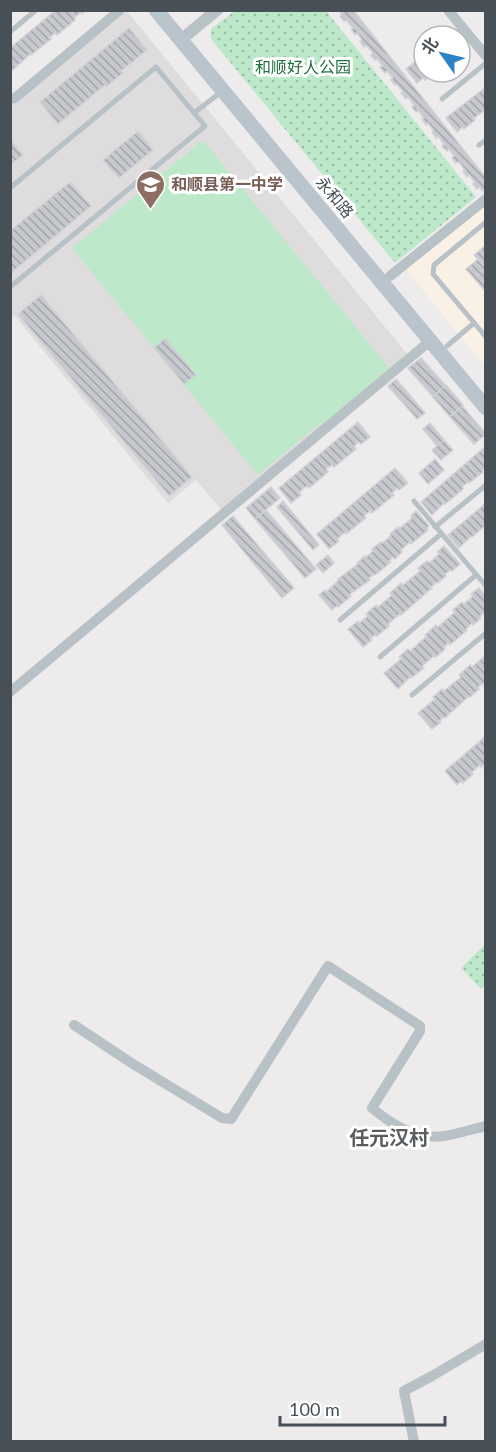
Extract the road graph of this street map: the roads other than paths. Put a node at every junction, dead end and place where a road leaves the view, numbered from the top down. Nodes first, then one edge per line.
1 (36, 10) edge
2 (120, 10) edge
3 (156, 10) edge
4 (169, 10) edge
5 (217, 10) edge
6 (448, 10) edge
7 (10, 32) edge
8 (188, 34) junction
9 (486, 56) edge
10 (486, 63) edge
11 (223, 90) junction
12 (10, 99) edge
13 (442, 99) dead end
14 (194, 113) junction
15 (486, 140) edge
16 (479, 145) dead end
17 (10, 188) edge
18 (486, 199) edge
19 (486, 222) edge
20 (390, 276) junction
21 (10, 287) edge
22 (474, 323) junction
23 (486, 337) edge
24 (430, 341) junction
25 (447, 346) junction
26 (486, 392) edge
27 (486, 408) edge
28 (486, 485) edge
29 (414, 501) dead end
30 (435, 527) junction
31 (441, 534) junction
32 (476, 575) junction
33 (486, 586) edge
34 (340, 620) dead end
35 (486, 633) edge
36 (380, 657) dead end
37 (10, 692) edge
38 (412, 695) dead end
39 (74, 1024) dead end
40 (486, 1126) edge
41 (486, 1344) edge
42 (414, 1442) edge

1 - 7 lane
2 - 12 street
3 - 11 main road, 永和路
4 - 8 main road, 永和路
5 - 8 street
6 - 9 street
8 - 20 main road, 永和路
10 - 13 lane
11 - 14 lane
11 - 24 main road, 永和路
14 - 17 lane
14 - 21 lane
15 - 16 lane
18 - 20 street
19 - 22 lane
20 - 25 main road, 永和路
22 - 23 lane
22 - 25 lane
24 - 27 main road, 永和路
24 - 37 street
25 - 26 main road, 永和路
28 - 30 lane
29 - 30 lane
30 - 31 lane
31 - 32 lane
31 - 34 lane
32 - 33 lane
32 - 36 lane
35 - 38 lane
39 - 40 street
41 - 42 street

